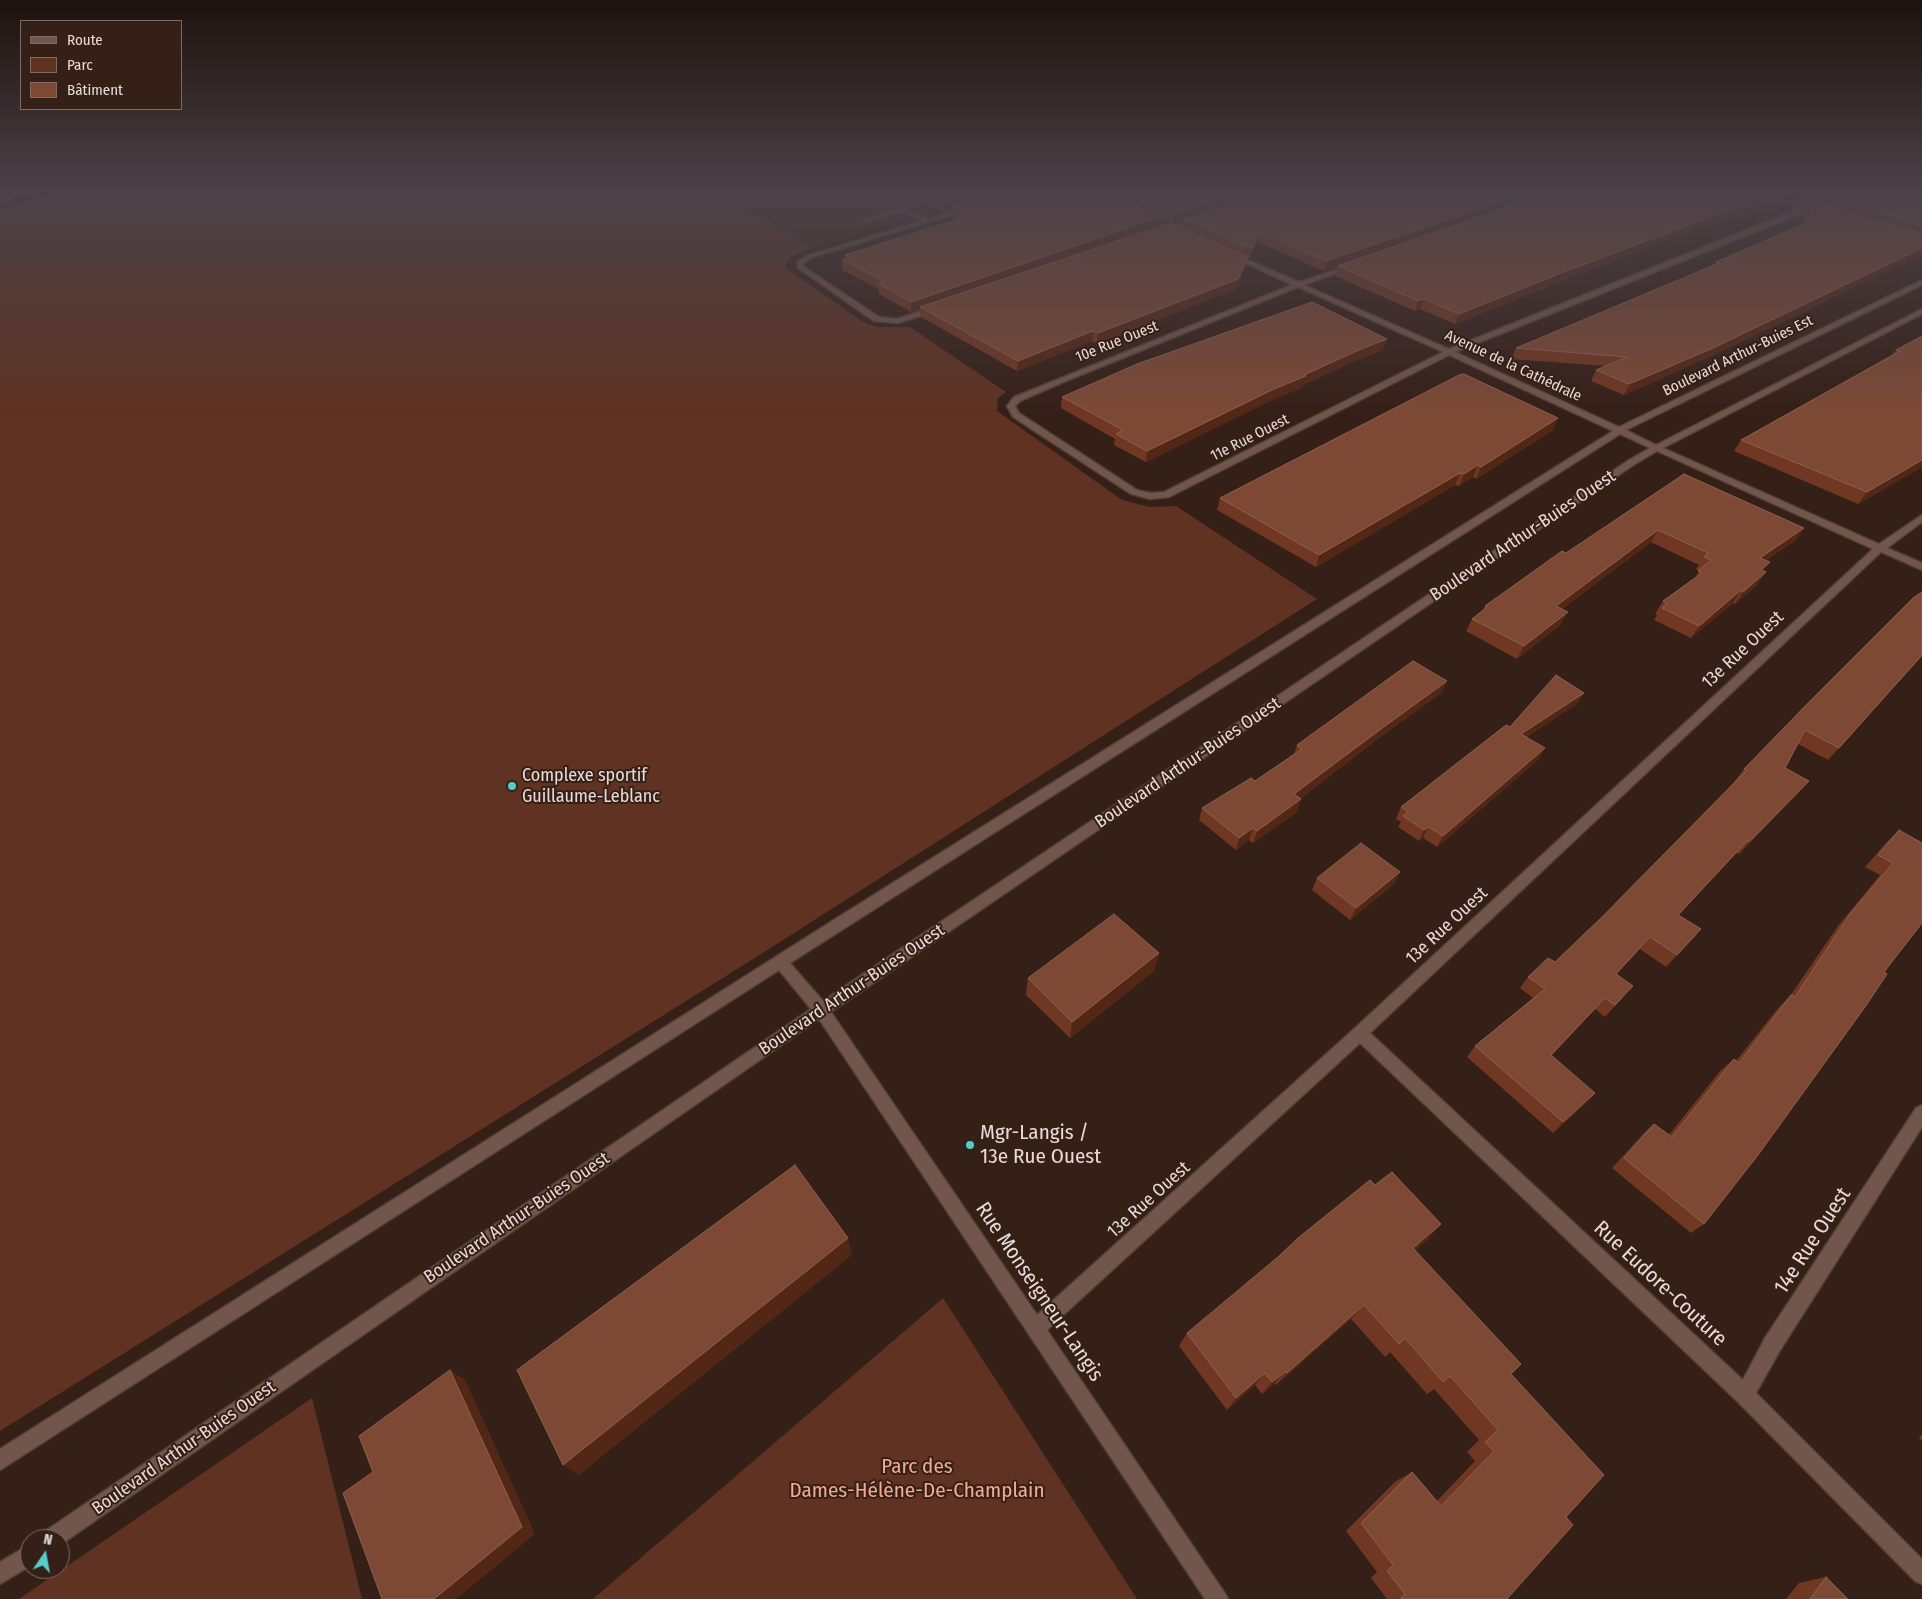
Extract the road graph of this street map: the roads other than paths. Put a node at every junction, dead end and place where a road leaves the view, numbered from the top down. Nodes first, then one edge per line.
1 (800, 267) edge
2 (1258, 267) edge
3 (1348, 267) edge
4 (1662, 267) edge
5 (1922, 282) edge
6 (1298, 284) junction
7 (944, 305) edge
8 (1922, 310) edge
9 (1450, 352) junction
10 (1620, 430) junction
11 (1063, 446) joint
12 (1657, 448) junction
13 (1922, 518) edge
14 (1880, 548) junction
15 (1922, 567) edge
16 (781, 962) junction
17 (822, 1011) junction
18 (1360, 1033) junction
19 (1922, 1113) edge
20 (1036, 1328) junction
21 (1745, 1395) junction
22 (0, 1460) edge
23 (66, 1529) edge
24 (20, 1561) edge
25 (0, 1574) edge
26 (1922, 1574) edge
27 (1217, 1599) edge

1 - 7 street
2 - 6 street, Avenue de la Cathédrale
3 - 6 street
4 - 9 street, 11e Rue Ouest
5 - 10 street, Boulevard Arthur-Buies Est
6 - 9 street, Avenue de la Cathédrale
6 - 11 street, 10e Rue Ouest
8 - 12 street
9 - 10 street, Avenue de la Cathédrale
9 - 11 street, 11e Rue Ouest
10 - 12 street, Avenue de la Cathédrale
10 - 16 street, Boulevard Arthur-Buies Ouest
12 - 14 street, Avenue de la Cathédrale
12 - 17 street, Boulevard Arthur-Buies Ouest
13 - 14 street, 13e Rue Ouest
14 - 15 street, Avenue de la Cathédrale
14 - 18 street, 13e Rue Ouest
16 - 17 street, Rue Monseigneur-Langis
16 - 22 street, Boulevard Arthur-Buies Ouest
17 - 20 street, Rue Monseigneur-Langis
17 - 23 street, Boulevard Arthur-Buies Ouest
18 - 20 street, 13e Rue Ouest
18 - 21 street, Rue Eudore-Couture
19 - 21 street, 14e Rue Ouest
20 - 27 street, Rue Monseigneur-Langis
21 - 26 street, Rue Eudore-Couture
24 - 25 street

